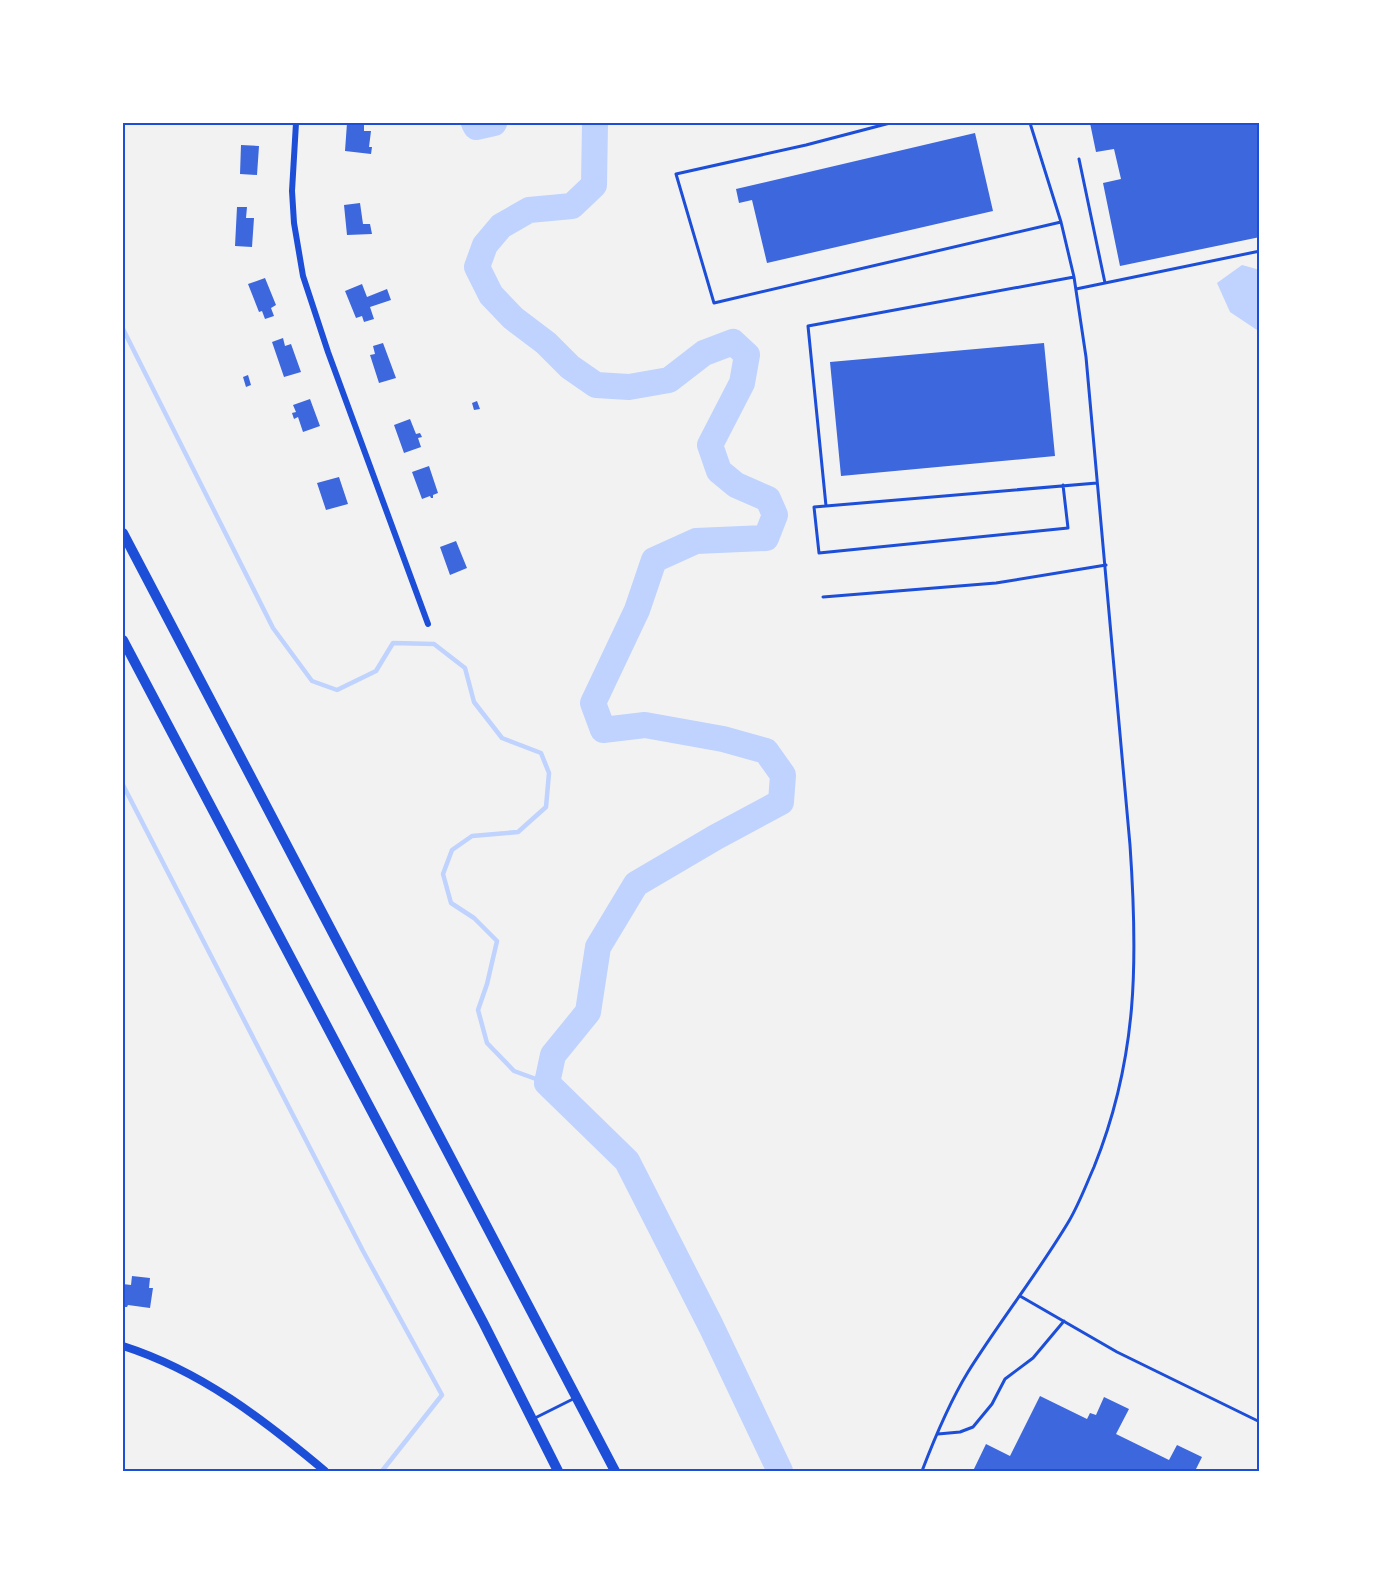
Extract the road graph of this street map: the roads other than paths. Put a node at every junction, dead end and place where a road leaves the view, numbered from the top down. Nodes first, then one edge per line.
1 (296, 123) edge
2 (890, 123) edge
3 (1030, 123) edge
4 (1079, 159) dead end
5 (1061, 222) junction
6 (1260, 250) edge
7 (1074, 277) junction
8 (1105, 283) junction
9 (1076, 288) junction
10 (1097, 483) junction
11 (1063, 485) junction
12 (826, 506) junction
13 (123, 533) edge
14 (1106, 565) junction
15 (823, 597) dead end
16 (428, 624) dead end
17 (123, 640) edge
18 (1020, 1296) junction
19 (1064, 1321) junction
20 (123, 1346) edge
21 (577, 1397) junction
22 (532, 1419) junction
23 (1260, 1422) edge
24 (937, 1434) junction
25 (325, 1471) edge
26 (558, 1471) edge
27 (615, 1471) edge
28 (922, 1471) edge

1 - 16 street
2 - 5 lane
3 - 5 lane
4 - 8 lane
5 - 7 lane
6 - 8 lane
7 - 9 lane
7 - 12 lane
8 - 9 lane
9 - 10 lane
10 - 11 lane
10 - 14 lane
11 - 12 lane
11 - 12 lane
13 - 21 highway
14 - 15 lane
14 - 18 lane
17 - 22 highway
18 - 19 lane
18 - 24 lane
19 - 23 lane
19 - 24 lane
20 - 25 street
21 - 22 lane
21 - 27 highway
22 - 26 highway
24 - 28 lane

